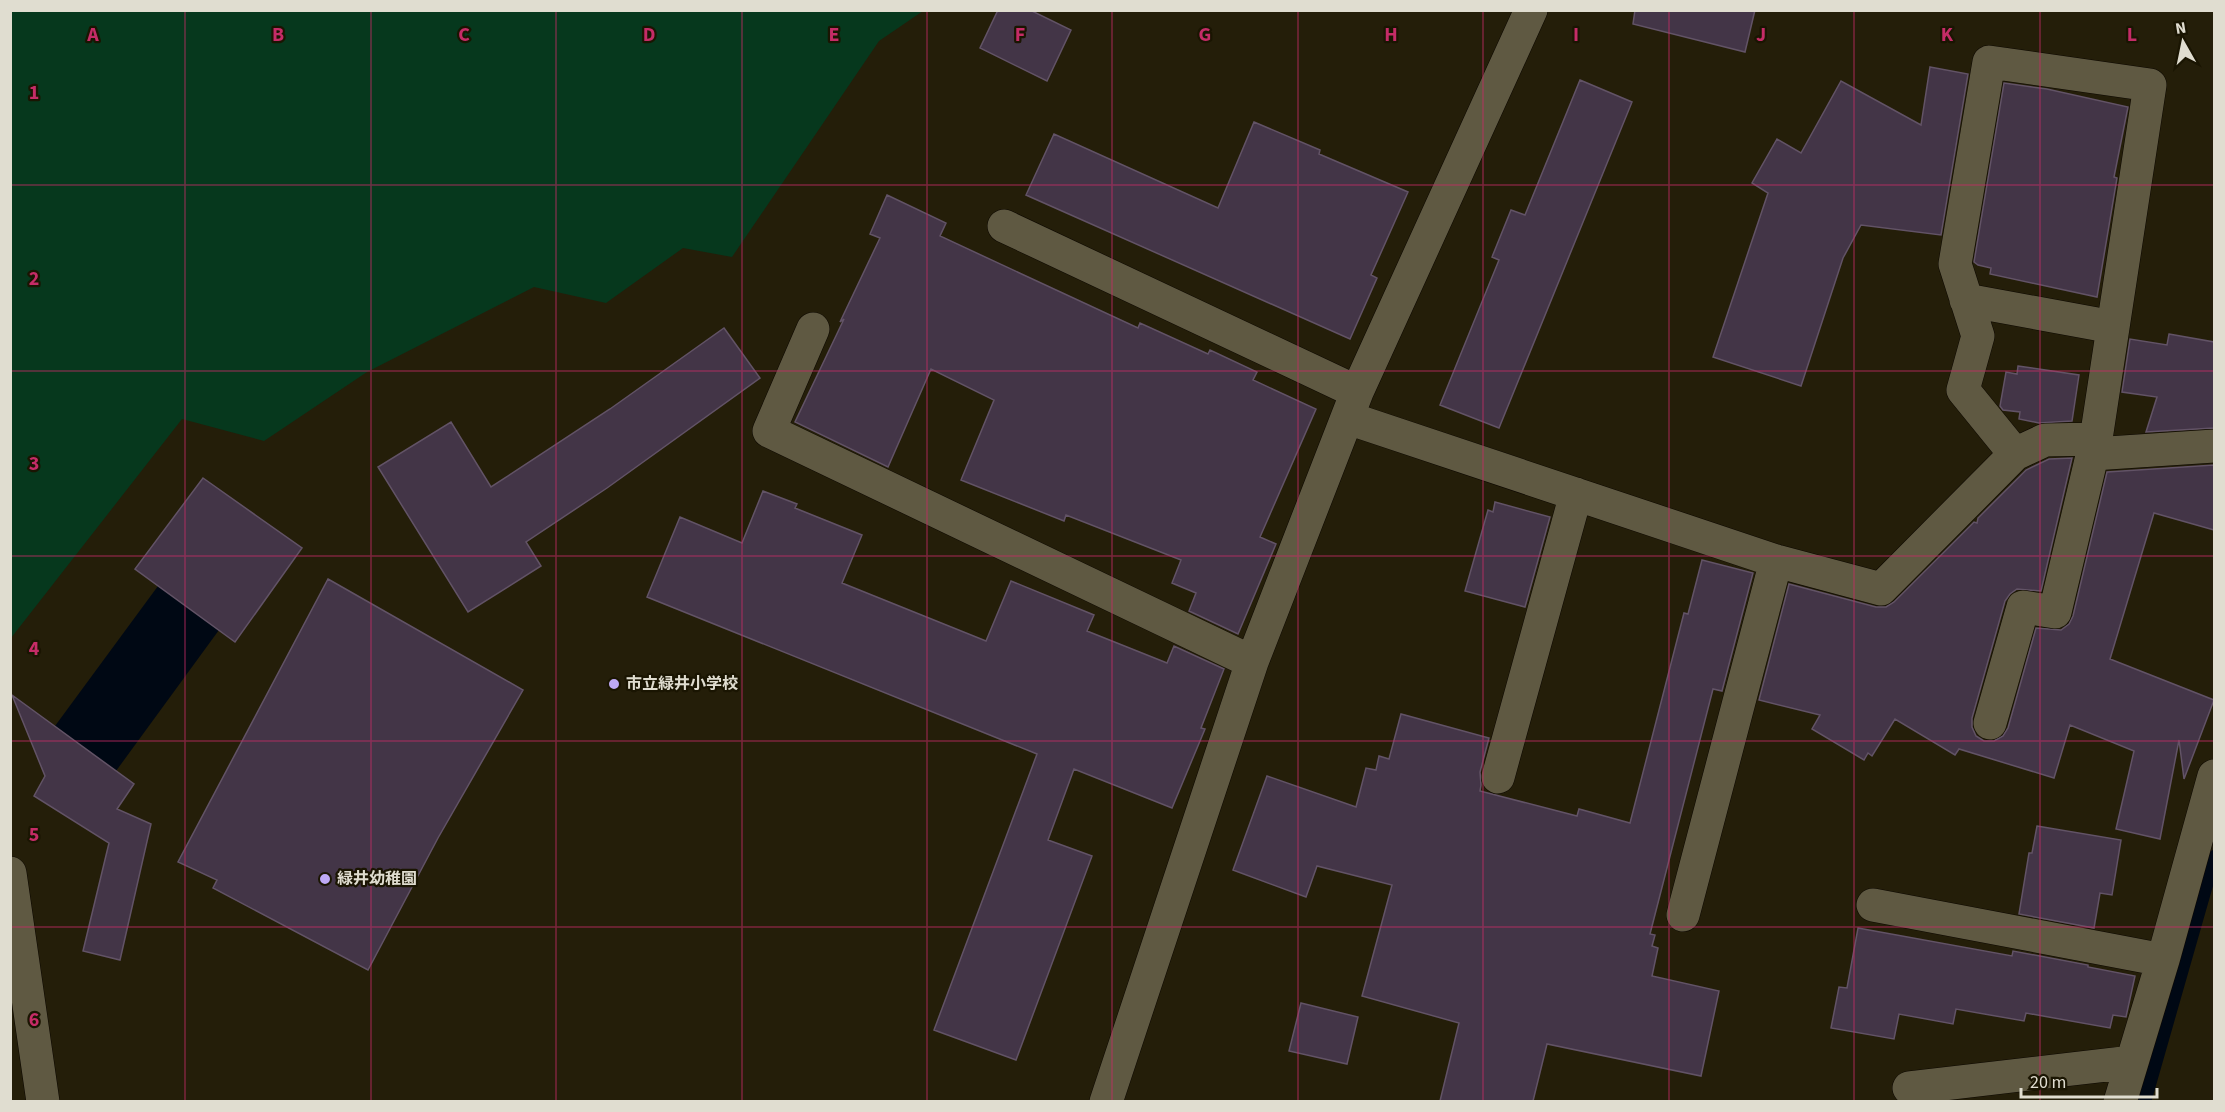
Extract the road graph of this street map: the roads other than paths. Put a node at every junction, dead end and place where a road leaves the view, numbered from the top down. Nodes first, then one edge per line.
1 (1531, 10) edge
2 (1004, 225) dead end
3 (1966, 300) junction
4 (2113, 327) junction
5 (813, 329) dead end
6 (1353, 405) junction
7 (2094, 446) junction
8 (2214, 446) edge
9 (2015, 454) junction
10 (1576, 494) junction
11 (1776, 561) junction
12 (1252, 662) junction
13 (1990, 723) dead end
14 (2214, 776) edge
15 (1498, 777) dead end
16 (10, 873) edge
17 (1872, 906) dead end
18 (1683, 915) dead end
19 (2163, 960) junction
20 (2132, 1062) junction
21 (1909, 1088) dead end
22 (43, 1101) edge
23 (1106, 1101) edge
24 (2120, 1101) edge

1 - 6 street
2 - 6 street
3 - 4 street
3 - 4 street
3 - 9 street
4 - 7 street
5 - 12 street
6 - 10 street
6 - 12 street
7 - 8 street
7 - 9 street
7 - 13 street
9 - 11 street
10 - 11 street
10 - 15 street
11 - 18 street
12 - 23 street
14 - 19 street
16 - 22 street
17 - 19 street
19 - 20 street
20 - 21 street
20 - 24 street

